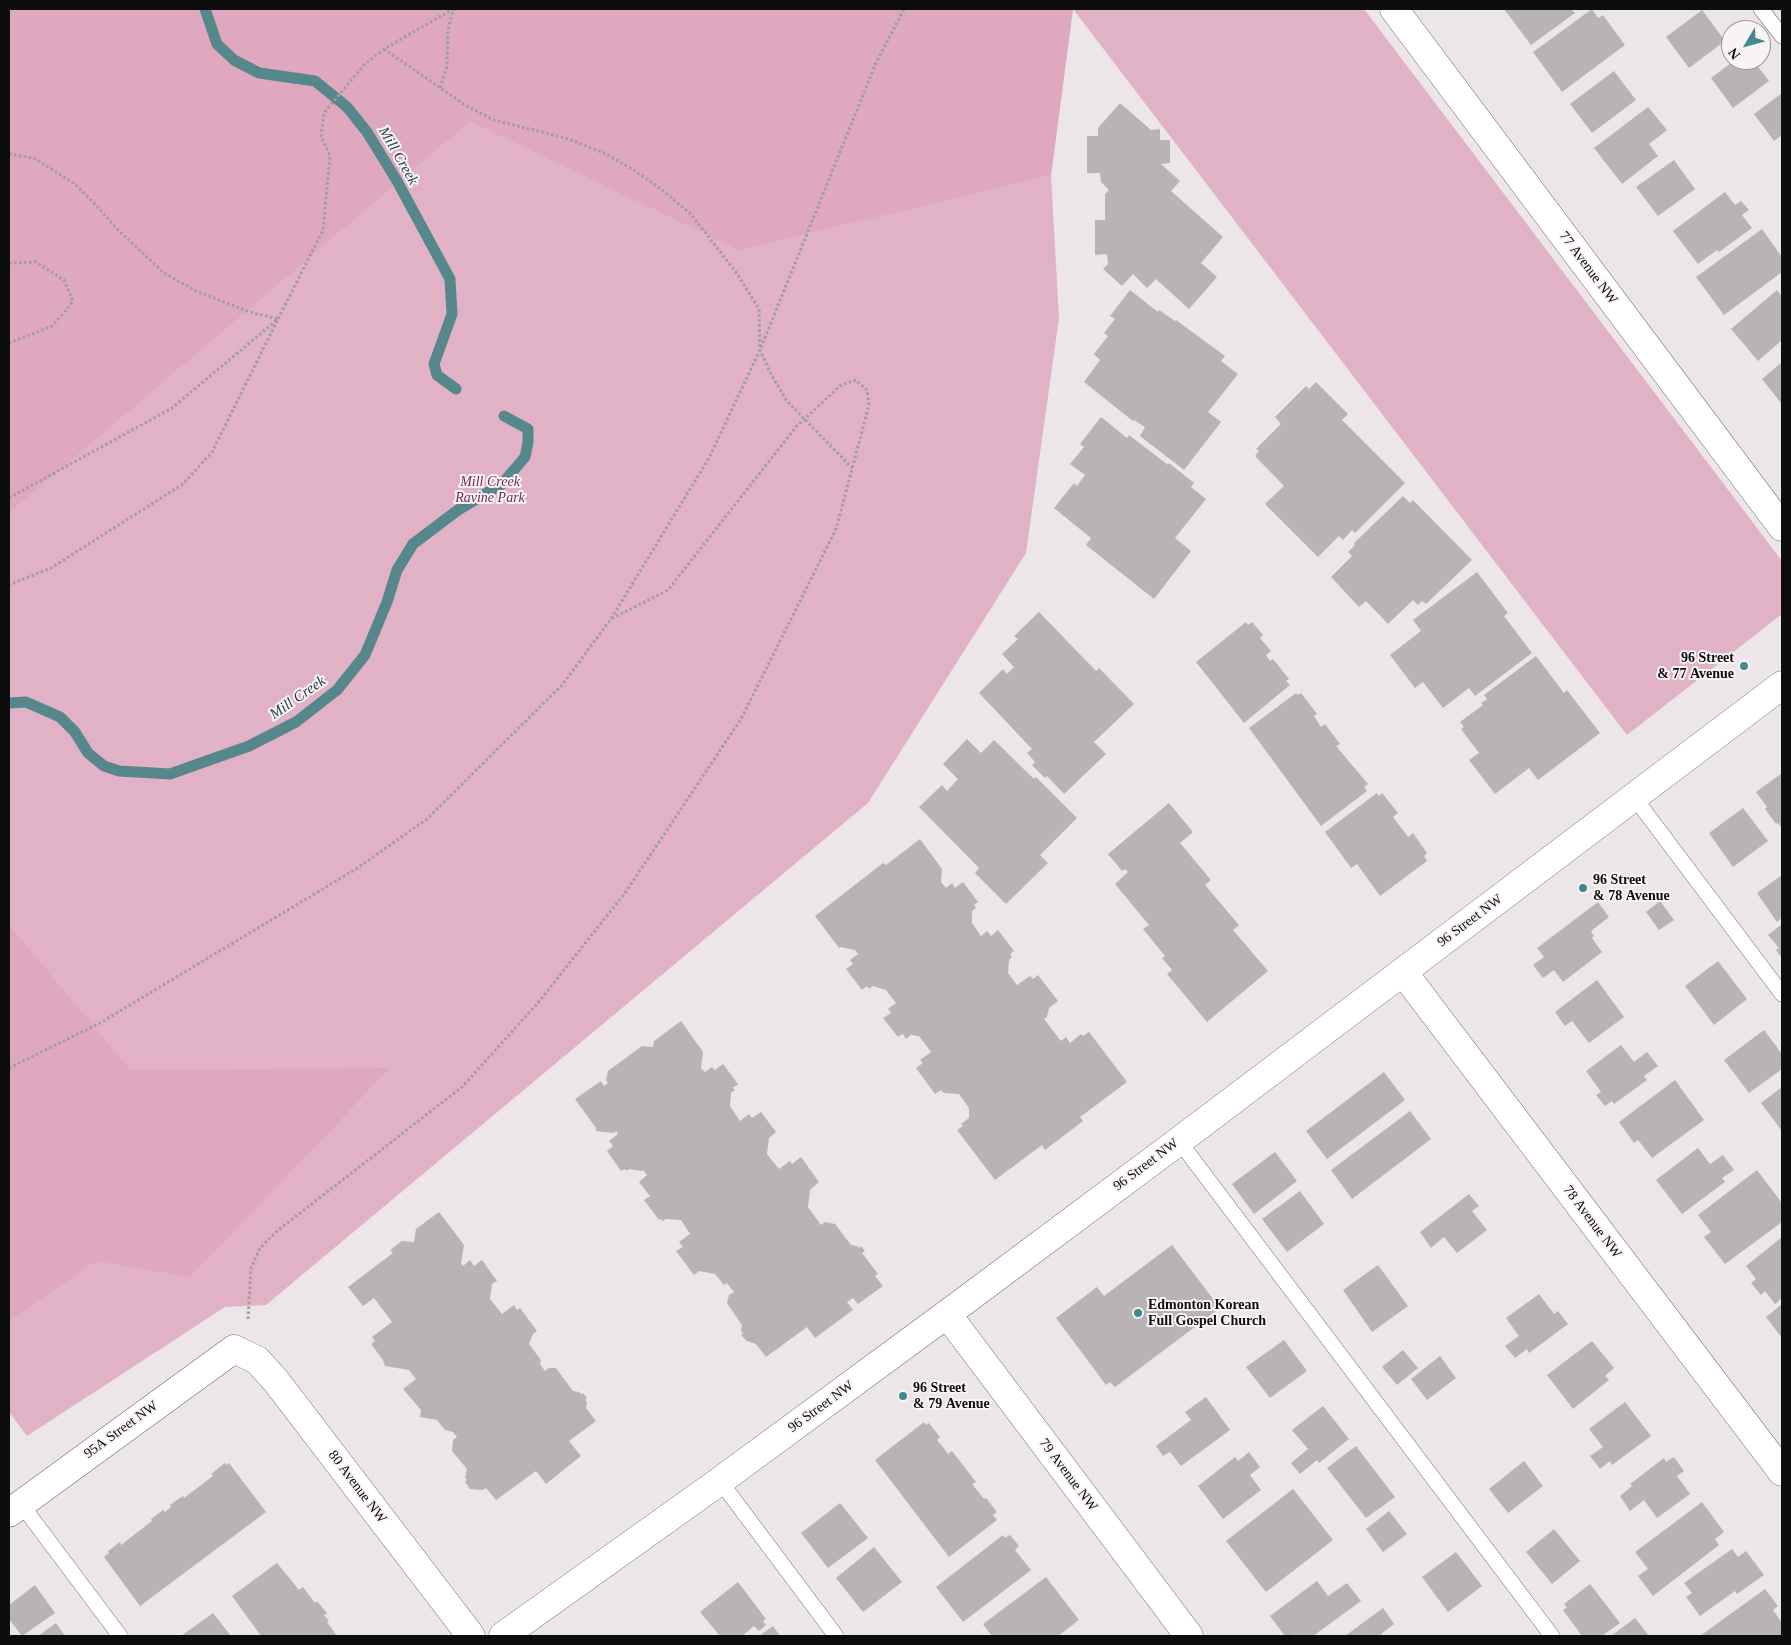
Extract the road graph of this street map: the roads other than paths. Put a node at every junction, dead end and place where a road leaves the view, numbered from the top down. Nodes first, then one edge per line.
1 (1394, 9) edge
2 (1761, 9) edge
3 (1782, 36) edge
4 (1782, 527) edge
5 (1782, 685) edge
6 (1634, 798) junction
7 (1403, 972) junction
8 (1782, 994) edge
9 (1179, 1141) junction
10 (947, 1314) junction
11 (234, 1349) joint
12 (1782, 1472) edge
13 (720, 1481) junction
14 (15, 1509) edge
15 (120, 1636) edge
16 (471, 1636) edge
17 (504, 1636) edge
18 (836, 1636) edge
19 (1189, 1636) edge
20 (1552, 1636) edge

1 - 4 street, 77 Avenue NW
2 - 3 lane
5 - 6 street, 96 Street NW
6 - 7 street, 96 Street NW
6 - 8 lane
7 - 9 street, 96 Street NW
7 - 12 street, 78 Avenue NW
9 - 10 street, 96 Street NW
9 - 20 lane
10 - 13 street, 96 Street NW
10 - 19 street, 79 Avenue NW
11 - 14 street, 95A Street NW
11 - 16 street, 80 Avenue NW
13 - 17 street, 96 Street NW
13 - 18 lane
14 - 15 lane

